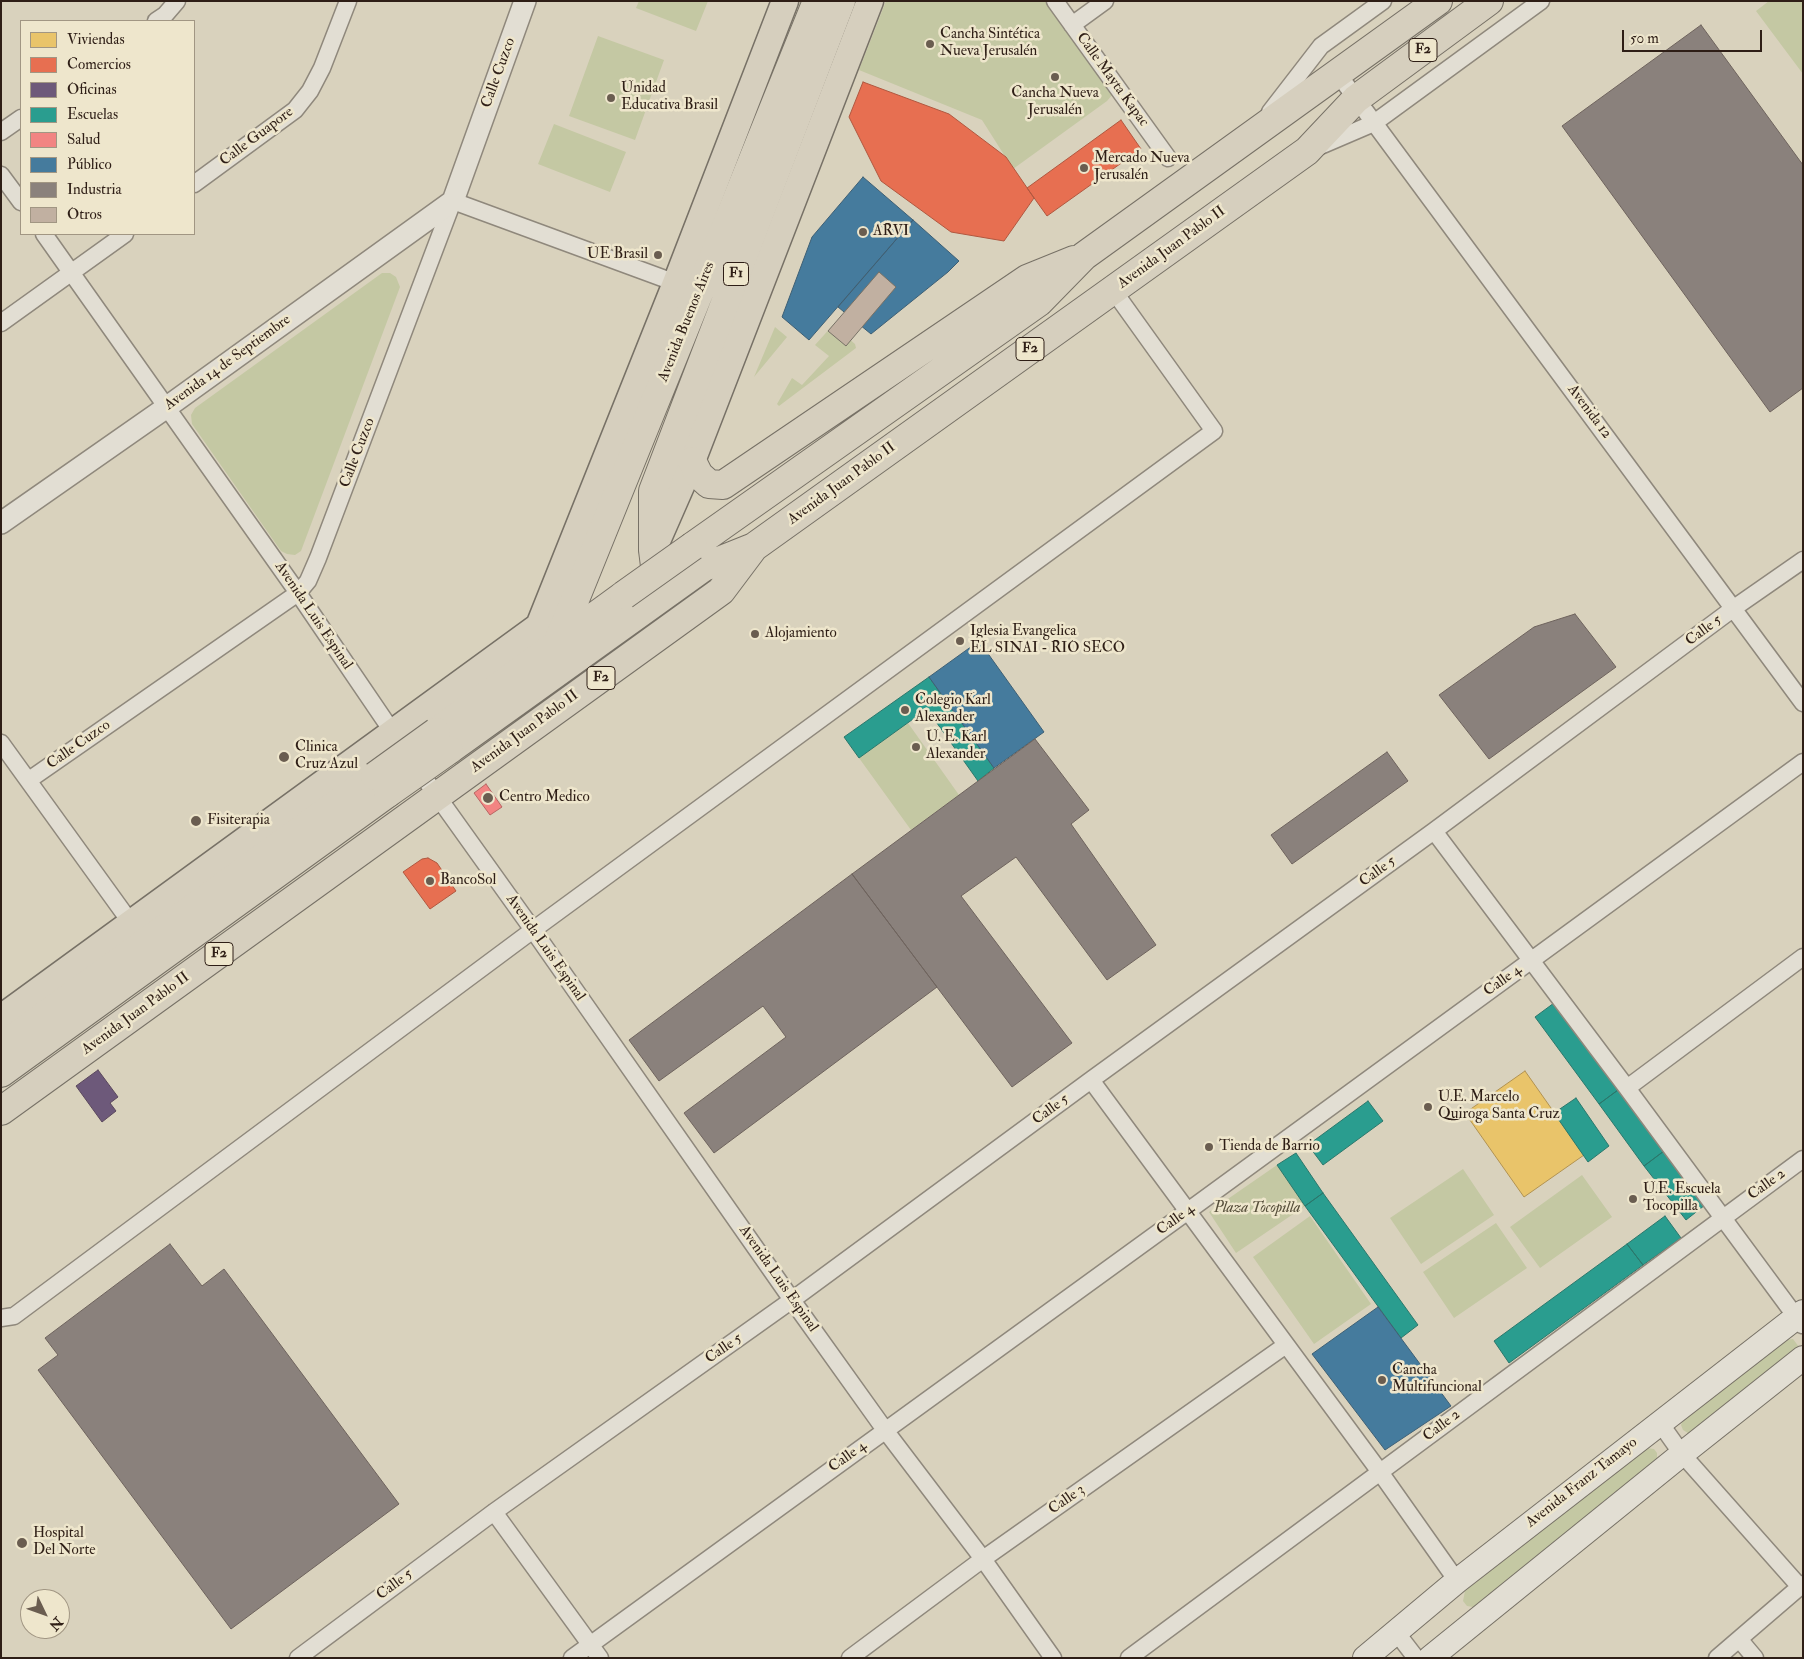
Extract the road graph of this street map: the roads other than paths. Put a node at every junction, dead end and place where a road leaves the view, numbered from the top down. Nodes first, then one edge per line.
1 (177, 1) edge
2 (348, 1) edge
3 (525, 1) edge
4 (785, 1) edge
5 (817, 1) edge
6 (840, 1) edge
7 (870, 1) edge
8 (1055, 1) edge
9 (1105, 1) edge
10 (1383, 1) edge
11 (1438, 1) edge
12 (1489, 1) edge
13 (1541, 1) edge
14 (158, 20) edge
15 (1072, 25) junction
16 (1338, 74) junction
17 (1356, 99) junction
18 (20, 119) edge
19 (1374, 123) junction
20 (1, 132) edge
21 (1253, 134) junction
22 (1307, 151) junction
23 (1168, 158) dead end
24 (1, 175) edge
25 (195, 183) edge
26 (20, 201) edge
27 (453, 201) junction
28 (45, 235) edge
29 (125, 235) edge
30 (1084, 256) junction
31 (73, 272) junction
32 (676, 283) junction
33 (1113, 290) junction
34 (1, 323) edge
35 (168, 407) junction
36 (692, 461) junction
37 (1, 523) edge
38 (754, 547) junction
39 (653, 550) junction
40 (1803, 560) edge
41 (298, 594) junction
42 (659, 598) junction
43 (1734, 608) junction
44 (548, 635) junction
45 (1803, 703) edge
46 (393, 732) junction
47 (442, 741) junction
48 (1, 743) edge
49 (1803, 762) edge
50 (29, 780) junction
51 (382, 784) junction
52 (436, 796) junction
53 (1434, 831) junction
54 (131, 923) junction
55 (533, 930) junction
56 (1803, 957) edge
57 (1531, 961) junction
58 (1, 1018) edge
59 (1, 1047) edge
60 (1, 1073) edge
61 (1091, 1080) junction
62 (1627, 1088) junction
63 (1, 1111) edge
64 (1803, 1159) edge
65 (1188, 1211) junction
66 (1724, 1217) junction
67 (792, 1300) junction
68 (1, 1318) edge
69 (1800, 1318) edge
70 (1286, 1345) junction
71 (1803, 1358) edge
72 (1660, 1423) junction
73 (885, 1430) junction
74 (1682, 1454) junction
75 (1380, 1472) junction
76 (494, 1512) junction
77 (983, 1559) junction
78 (1457, 1581) junction
79 (1801, 1586) edge
80 (1396, 1632) junction
81 (1739, 1639) junction
82 (590, 1644) junction
83 (298, 1658) edge
84 (572, 1658) edge
85 (600, 1658) edge
86 (850, 1658) edge
87 (1052, 1658) edge
88 (1129, 1658) edge
89 (1364, 1658) edge
90 (1416, 1658) edge
91 (1430, 1658) edge
92 (1717, 1658) edge
93 (1755, 1658) edge

1 - 14 street
2 - 25 street, Calle Guapore
3 - 27 street, Calle Cuzco
4 - 32 main road, Avenida Buenos Aires
5 - 44 highway, Avenida Buenos Aires / F1
6 - 39 highway, Avenida Buenos Aires / F1
7 - 36 main road
8 - 15 street, Calle Mayta Kapac
9 - 15 street
10 - 21 street
11 - 16 highway, F2
12 - 17 highway, Avenida Juan Pablo II / F2
13 - 19 street, Avenida Juan Pablo II
15 - 23 street, Calle Mayta Kapac
16 - 17 street, Avenida 12
16 - 21 highway, F2
17 - 19 street, Avenida 12
17 - 22 highway, Avenida Juan Pablo II / F2
18 - 20 street
19 - 22 street, Avenida Juan Pablo II
19 - 43 street, Avenida 12
21 - 30 highway, F2
22 - 33 highway, Avenida Juan Pablo II / F2
24 - 26 street
27 - 32 street
27 - 35 street, Avenida 14 de Septiembre
27 - 41 street, Calle Cuzco
28 - 31 street, Avenida Luis Espinal
29 - 31 street
30 - 36 highway
30 - 44 highway, F2, bridge
31 - 34 street
31 - 35 street, Avenida Luis Espinal
32 - 44 main road, Avenida Buenos Aires
33 - 38 highway, Avenida Juan Pablo II / F2
33 - 55 street
35 - 37 street, Avenida 14 de Septiembre
35 - 41 street, Avenida Luis Espinal
36 - 39 main road
38 - 42 highway, F2
38 - 52 highway, Avenida Juan Pablo II / F2
39 - 42 highway, Avenida Buenos Aires / F1
40 - 43 street, Calle 5
41 - 46 street, Avenida Luis Espinal
41 - 50 street, Calle Cuzco
42 - 47 highway, F2
43 - 45 street, Avenida 12
43 - 53 street, Calle 5
44 - 46 main road
44 - 47 highway, F2
46 - 52 street, Avenida Luis Espinal
46 - 54 main road
47 - 51 highway, F2, bridge
48 - 50 street
49 - 57 street, Calle 4
50 - 54 street
51 - 59 highway, F2
51 - 60 highway, F2
52 - 55 street, Avenida Luis Espinal
52 - 63 highway, Avenida Juan Pablo II / F2
53 - 57 street
53 - 61 street, Calle 5
54 - 58 main road
55 - 67 street, Avenida Luis Espinal
55 - 68 street
56 - 62 street
57 - 62 street
57 - 65 street, Calle 4
61 - 65 street
61 - 67 street, Calle 5
62 - 66 street
64 - 66 street, Calle 2
65 - 70 street
65 - 73 street, Calle 4
66 - 69 street
66 - 75 street, Calle 2
67 - 73 street, Avenida Luis Espinal
67 - 76 street, Calle 5
69 - 72 main road, Avenida Franz Tamayo
70 - 75 street
70 - 77 street, Calle 3
71 - 74 main road
72 - 74 street
72 - 78 main road, Avenida Franz Tamayo
73 - 77 street, Avenida Luis Espinal
73 - 82 street, Calle 4
74 - 79 street
74 - 91 main road
75 - 78 street
75 - 88 street, Calle 2
76 - 82 street
76 - 83 street, Calle 5
77 - 86 street, Calle 3
77 - 87 street, Avenida Luis Espinal
78 - 80 main road, Avenida Franz Tamayo
79 - 81 street
80 - 89 main road, Avenida Franz Tamayo
80 - 90 street
81 - 92 street
81 - 93 street
82 - 84 street, Calle 4
82 - 85 street

